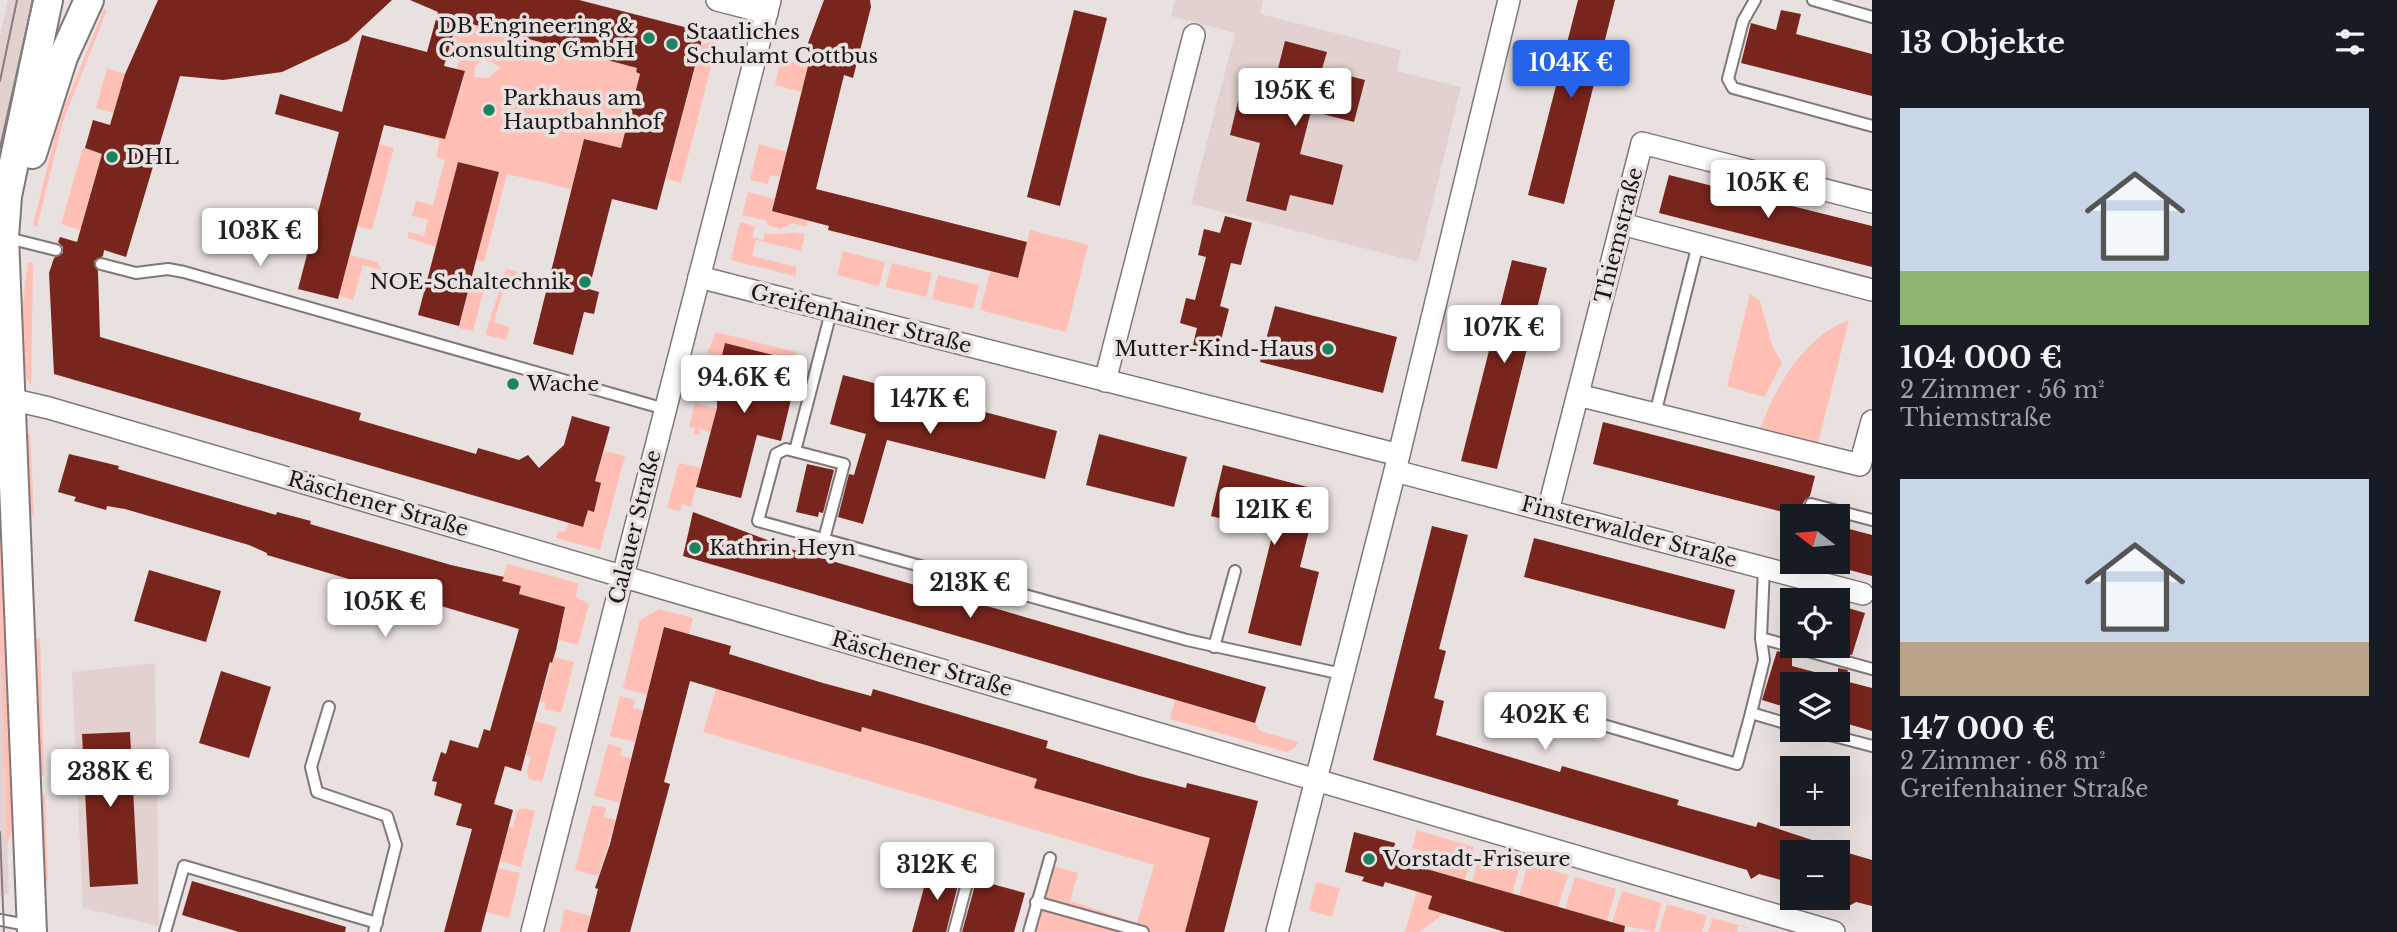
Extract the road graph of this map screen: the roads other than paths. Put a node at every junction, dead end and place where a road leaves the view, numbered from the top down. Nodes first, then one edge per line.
1 (48, 0) edge
2 (89, 0) edge
3 (717, 0) edge
4 (1509, 0) edge
5 (1755, 0) edge
6 (1813, 0) edge
7 (769, 6) edge
8 (1872, 17) edge
9 (1194, 35) dead end
10 (1872, 126) edge
11 (1872, 202) edge
12 (1622, 224) junction
13 (8, 238) junction
14 (1698, 244) junction
15 (56, 250) dead end
16 (101, 264) dead end
17 (699, 277) junction
18 (1872, 290) edge
19 (831, 312) junction
20 (1105, 380) junction
21 (1578, 395) junction
22 (5, 399) edge
23 (665, 409) junction
24 (1655, 414) junction
25 (1872, 421) edge
26 (794, 452) junction
27 (1397, 463) junction
28 (1548, 511) junction
29 (1850, 514) edge
30 (1872, 520) edge
31 (824, 539) junction
32 (1764, 568) junction
33 (1780, 568) edge
34 (1235, 571) dead end
35 (1809, 574) edge
36 (622, 575) junction
37 (1863, 594) dead end
38 (1761, 638) junction
39 (1214, 647) junction
40 (1872, 669) edge
41 (1342, 674) junction
42 (329, 707) dead end
43 (1562, 713) dead end
44 (1751, 713) junction
45 (1780, 721) edge
46 (1850, 740) edge
47 (1872, 746) edge
48 (1315, 780) junction
49 (1050, 858) dead end
50 (966, 887) dead end
51 (1037, 902) junction
52 (0, 920) edge
53 (376, 927) edge
54 (38, 930) edge
55 (165, 932) edge
56 (532, 932) edge
57 (954, 932) edge
58 (1029, 932) edge
59 (1143, 932) edge
60 (1276, 932) edge
61 (1834, 932) edge

1 - 13 street
2 - 13 street
3 - 7 street
4 - 27 street
5 - 10 lane
6 - 8 lane
7 - 17 street, Calauer Straße
9 - 20 street
11 - 12 street, Thiemstraße
12 - 14 street
12 - 21 street, Thiemstraße
13 - 15 lane
13 - 22 street
14 - 18 street
14 - 24 lane
16 - 23 lane
17 - 19 street, Greifenhainer Straße
17 - 23 street, Calauer Straße
19 - 20 street, Greifenhainer Straße
19 - 26 lane
20 - 27 street, Greifenhainer Straße
21 - 24 street
21 - 28 street, Thiemstraße
22 - 36 street, Räschener Straße
22 - 54 street
23 - 36 street, Calauer Straße
24 - 25 street
26 - 31 lane
26 - 31 lane
27 - 28 street, Finsterwalder Straße
27 - 41 street
28 - 32 street, Finsterwalder Straße
29 - 30 lane
31 - 39 lane
32 - 33 street, Finsterwalder Straße
32 - 38 lane
34 - 39 lane
35 - 37 street, Finsterwalder Straße
36 - 48 street, Räschener Straße
36 - 56 street, Calauer Straße
38 - 40 lane
38 - 44 lane
39 - 41 lane
41 - 48 street
42 - 53 lane
43 - 44 lane
44 - 45 lane
46 - 47 lane
48 - 60 street
48 - 61 street, Räschener Straße
49 - 51 lane
50 - 57 lane
51 - 58 lane
51 - 59 lane
52 - 54 lane
53 - 55 lane

